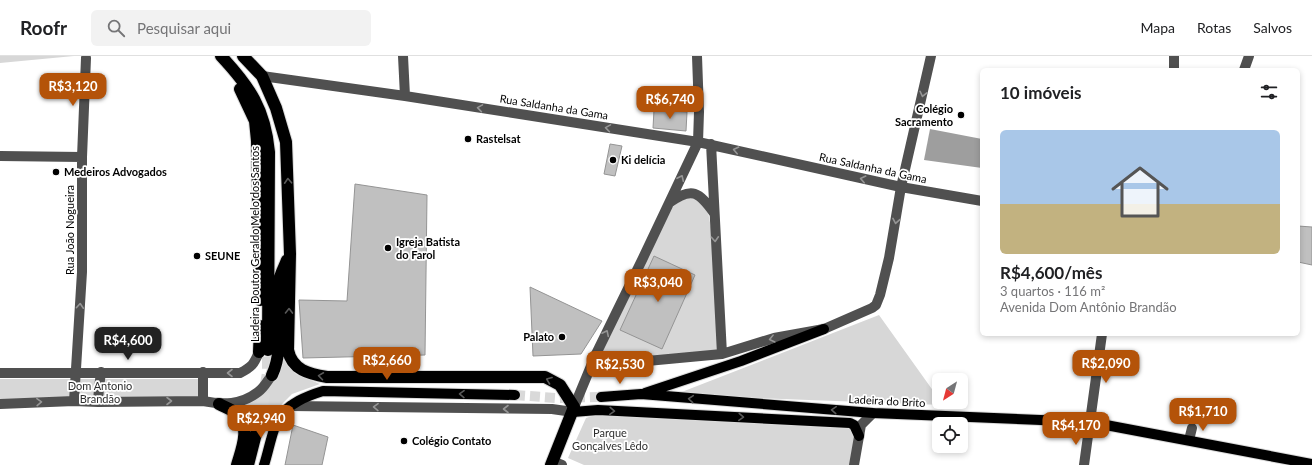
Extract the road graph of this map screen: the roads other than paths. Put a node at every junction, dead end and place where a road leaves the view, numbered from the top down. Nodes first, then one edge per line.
1 (216, 56) edge
2 (221, 56) edge
3 (243, 56) edge
4 (403, 56) edge
5 (696, 56) edge
6 (931, 56) edge
7 (1174, 56) edge
8 (1249, 56) edge
9 (86, 58) dead end
10 (1174, 68) edge
11 (1245, 68) edge
12 (262, 76) junction
13 (405, 96) junction
14 (698, 142) junction
15 (711, 144) junction
16 (0, 156) edge
17 (82, 157) junction
18 (901, 187) junction
19 (980, 201) edge
20 (669, 203) junction
21 (714, 213) junction
22 (290, 254) junction
23 (824, 329) junction
24 (1102, 336) edge
25 (263, 351) junction
26 (596, 354) junction
27 (722, 354) junction
28 (0, 372) edge
29 (75, 372) junction
30 (101, 372) junction
31 (203, 372) junction
32 (272, 375) joint
33 (641, 394) junction
34 (516, 395) tunnel mouth
35 (601, 397) tunnel mouth
36 (74, 401) junction
37 (203, 401) junction
38 (98, 402) junction
39 (0, 404) edge
40 (218, 404) junction
41 (290, 406) junction
42 (574, 409) junction
43 (853, 412) junction
44 (873, 413) junction
45 (259, 422) tunnel mouth
46 (861, 425) junction
47 (1090, 426) junction
48 (1192, 428) dead end
49 (859, 436) junction
50 (1189, 440) junction
51 (555, 464) edge
52 (1312, 464) edge
53 (237, 465) edge
54 (248, 465) edge
55 (264, 465) edge
56 (854, 465) edge
57 (1084, 465) edge

1 - 25 highway
2 - 25 highway, Ladeira Doutor Geraldo Melo dos Santos
3 - 12 highway
4 - 13 street
5 - 14 street
6 -> 18 street
7 - 10 street
8 - 11 street
9 - 17 street, Rua João Nogueira
12 - 13 street, Rua Saldanha da Gama
22 -> 12 highway
14 -> 13 street, Rua Saldanha da Gama
14 - 15 street, Rua Saldanha da Gama
20 -> 14 street
18 -> 15 street, Rua Saldanha da Gama
15 - 21 street
16 - 17 street
29 -> 17 street, Rua João Nogueira
18 - 19 street, Rua Saldanha da Gama
18 -> 23 street
20 - 21 street
26 -> 20 street
21 -> 27 street
22 - 32 highway
42 -> 22 highway
23 -> 27 street
23 - 33 main road
24 - 47 street
25 -> 31 street
26 - 27 street
26 - 42 street
28 - 29 street
29 - 30 street
29 - 36 street, Rua João Nogueira
30 - 31 street
30 - 38 street
31 - 37 street
32 - 40 street
33 - 35 main road, Ladeira do Brito
43 -> 33 main road, Ladeira do Brito
34 -> 41 main road
36 - 38 street
39 -> 36 street
38 -> 37 street
37 - 40 street
40 - 53 highway
42 -> 41 street
41 - 55 main road
42 -> 49 main road
42 - 51 highway
43 - 44 main road, Ladeira do Brito
43 - 46 street
44 - 46 street
44 - 47 main road, Ladeira do Brito
45 - 54 highway
46 - 49 street
47 - 50 main road, Ladeira do Brito
47 - 57 street
48 - 50 street
49 - 56 street
50 - 52 main road, Ladeira do Brito

